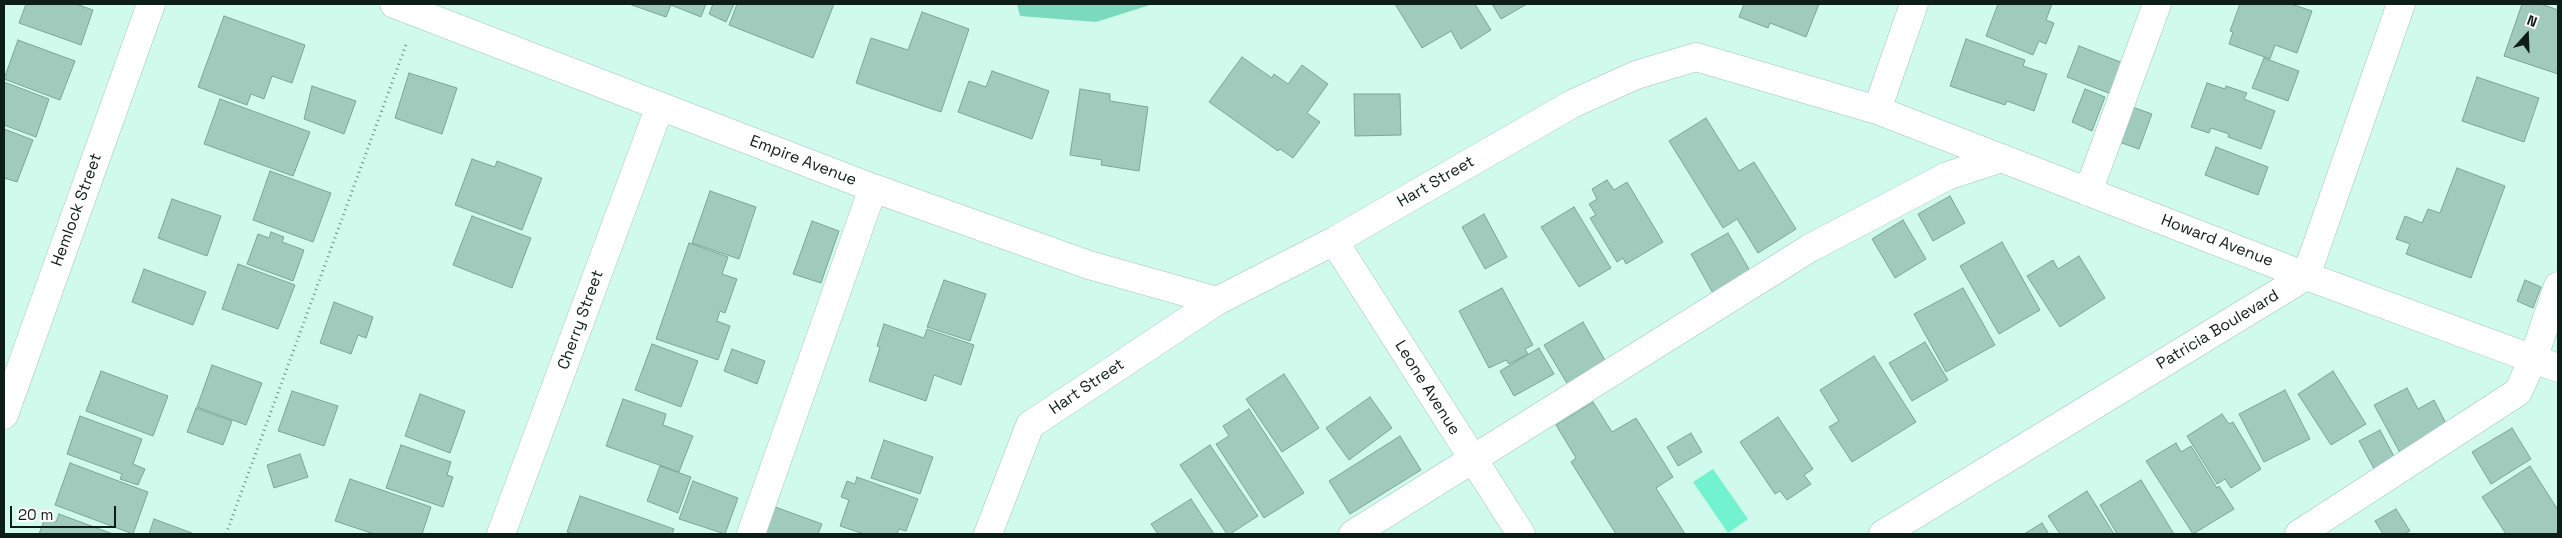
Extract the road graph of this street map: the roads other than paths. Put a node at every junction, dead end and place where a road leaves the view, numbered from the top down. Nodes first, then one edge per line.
1 (151, 4) edge
2 (1914, 4) edge
3 (2157, 4) edge
4 (2401, 4) edge
5 (406, 8) edge
6 (660, 106) junction
7 (1877, 110) junction
8 (2002, 158) junction
9 (873, 188) junction
10 (2088, 192) junction
11 (1334, 241) junction
12 (2306, 276) junction
13 (2558, 286) edge
14 (1217, 301) junction
15 (2533, 359) junction
16 (2558, 368) edge
17 (4, 415) edge
18 (1472, 458) junction
19 (501, 534) edge
20 (751, 534) edge
21 (988, 534) edge
22 (1353, 534) edge
23 (1521, 534) edge
24 (1883, 534) edge
25 (2299, 534) edge

1 - 17 street, Hemlock Street
2 - 7 street
3 - 10 street
4 - 12 street
5 - 6 street, Empire Avenue
6 - 9 street, Empire Avenue
6 - 19 street, Cherry Street
7 - 8 street, Howard Avenue
7 - 11 street, Hart Street
8 - 10 street, Howard Avenue
8 - 18 street
9 - 14 street, Empire Avenue
9 - 20 street
10 - 12 street, Howard Avenue
11 - 14 street, Hart Street
11 - 18 street, Leone Avenue
12 - 15 street, Howard Avenue
12 - 24 street, Patricia Boulevard
13 - 15 street
14 - 21 street, Hart Street
15 - 16 street, Howard Avenue
15 - 25 street
18 - 22 street
18 - 23 street, Leone Avenue

